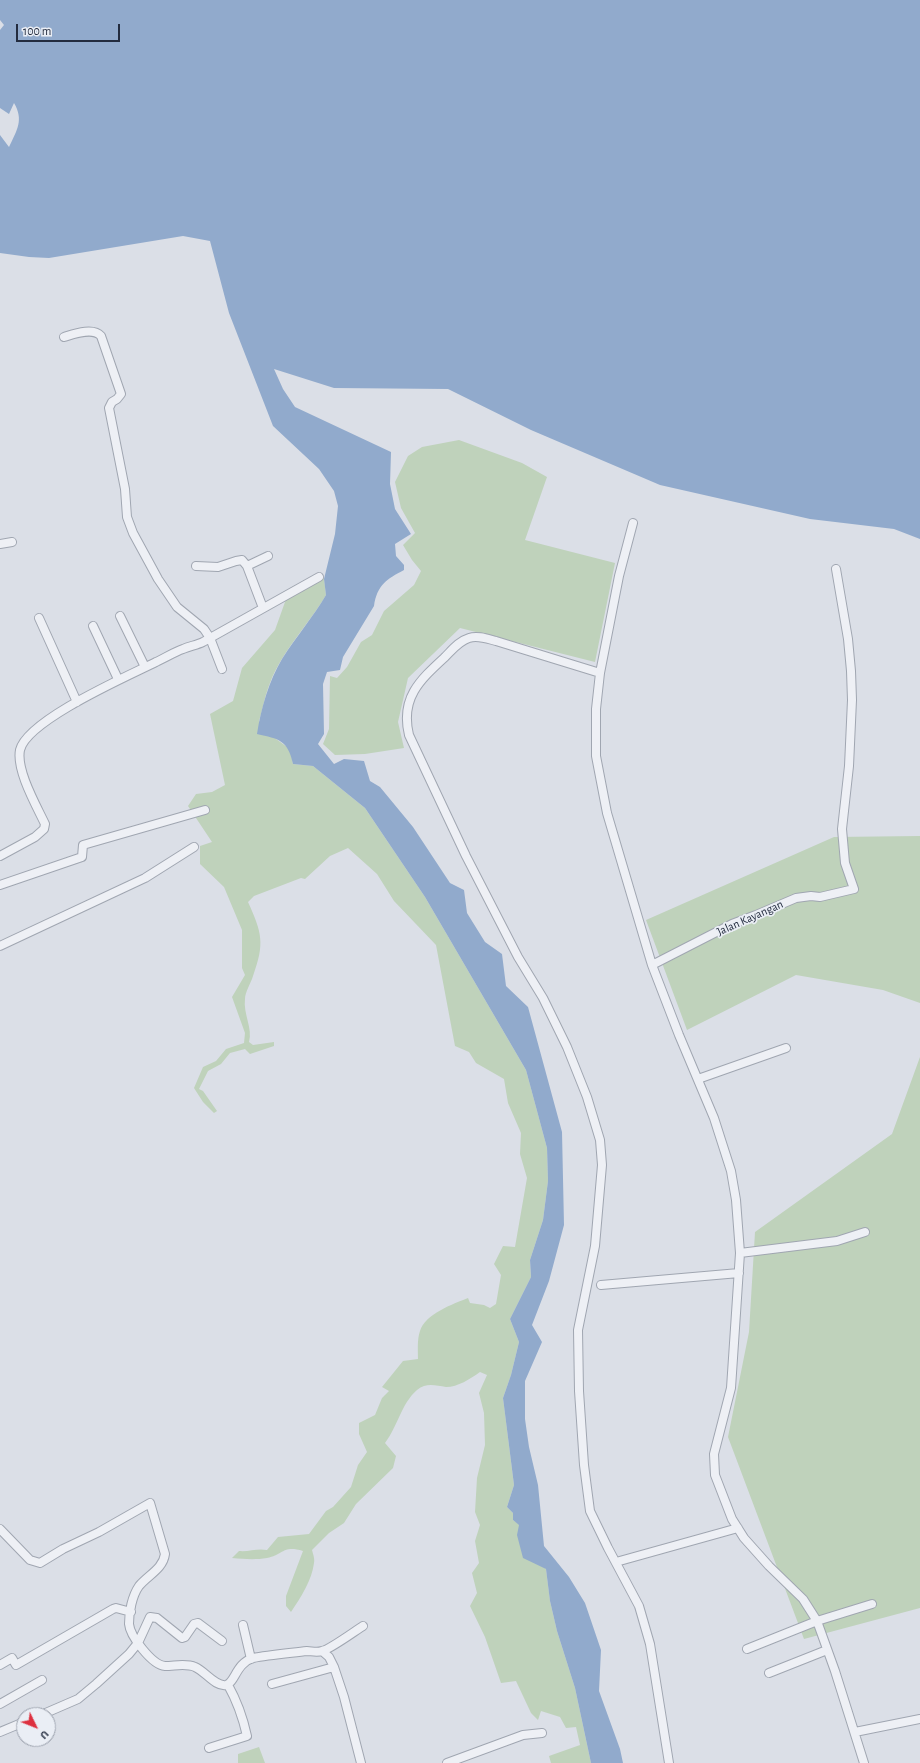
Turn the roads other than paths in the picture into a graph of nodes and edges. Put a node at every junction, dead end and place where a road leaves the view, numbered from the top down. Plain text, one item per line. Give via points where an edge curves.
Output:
1 (64, 336) dead end
2 (633, 523) dead end
3 (12, 542) dead end
4 (0, 544) edge
5 (268, 556) dead end
6 (196, 566) dead end
7 (247, 566) junction
8 (836, 569) dead end
9 (319, 577) dead end
10 (264, 608) junction
11 (120, 616) dead end
12 (39, 618) dead end
13 (93, 626) dead end
14 (210, 638) junction
15 (145, 667) junction
16 (222, 669) dead end
17 (600, 673) junction
18 (118, 680) junction
19 (77, 702) junction
20 (205, 810) dead end
21 (194, 848) dead end
22 (0, 856) edge
23 (0, 885) edge
24 (0, 946) edge
25 (652, 964) junction
26 (786, 1048) dead end
27 (698, 1079) junction
28 (865, 1232) dead end
29 (740, 1253) junction
30 (740, 1273) junction
31 (601, 1285) dead end
32 (738, 1528) junction
33 (1, 1532) edge
34 (616, 1562) junction
35 (872, 1604) dead end
36 (131, 1612) junction
37 (817, 1621) junction
38 (243, 1625) dead end
39 (363, 1626) dead end
40 (222, 1640) dead end
41 (138, 1643) junction
42 (747, 1649) dead end
43 (828, 1650) junction
44 (322, 1651) junction
45 (251, 1659) junction
46 (0, 1665) edge
47 (334, 1667) junction
48 (769, 1673) dead end
49 (42, 1680) dead end
50 (272, 1684) dead end
51 (228, 1685) junction
52 (0, 1704) edge
53 (56, 1709) edge
54 (920, 1719) edge
55 (16, 1725) edge
56 (0, 1732) edge
57 (855, 1732) junction
58 (542, 1733) dead end
59 (209, 1748) dead end
60 (361, 1763) edge
61 (447, 1763) edge
62 (669, 1763) edge
63 (864, 1763) edge

1 - 14 street via 94,332 101,336 121,394 109,408 129,522 143,553 177,607 204,628
2 - 17 street via 619,576
3 - 4 street
5 - 7 street
6 - 7 street via 218,567 239,560
7 - 10 street
8 - 25 street, Jalan Kayangan via 851,670 849,766 842,829 846,863 854,889 820,897 796,898 732,924
9 - 10 street
10 - 14 street
11 - 15 street
12 - 19 street
13 - 18 street
14 - 15 street
14 - 16 street
15 - 18 street
17 - 25 street via 595,738 600,775 607,813
17 - 34 street via 496,641 479,637 468,638 459,643 421,681 409,701 406,717 409,735 466,856 567,1047 587,1097 600,1140 602,1165 595,1246 578,1330 579,1391 590,1511
18 - 19 street
19 - 22 street via 40,725 24,741 20,750 23,775 45,824 44,830
20 - 23 street via 83,845 82,857
21 - 24 street via 146,878
25 - 27 street via 678,1035
26 - 27 street
27 - 29 street via 714,1118 731,1172 739,1222
28 - 29 street via 837,1241
29 - 30 street
30 - 31 street
30 - 32 street via 732,1388 713,1459 718,1485
32 - 34 street
32 - 37 street via 769,1566 803,1599
33 - 36 street via 30,1560 40,1562 150,1503 165,1554 160,1566 136,1590
34 - 62 street via 639,1606 650,1644
35 - 37 street
36 - 41 street via 130,1630
36 - 46 street via 113,1609 16,1665 12,1658
37 - 42 street
37 - 43 street
38 - 45 street
39 - 44 street
40 - 41 street via 198,1623 194,1624 182,1638 157,1618 151,1617 148,1618
41 - 51 street via 161,1664 190,1665 222,1685
41 - 53 street via 120,1663 78,1699
43 - 48 street
43 - 57 street
44 - 45 street
44 - 47 street
45 - 51 street via 240,1666
47 - 50 street
47 - 60 street
49 - 52 street
51 - 59 street via 247,1736
54 - 57 street
55 - 56 street
57 - 63 street
58 - 61 street via 523,1735

